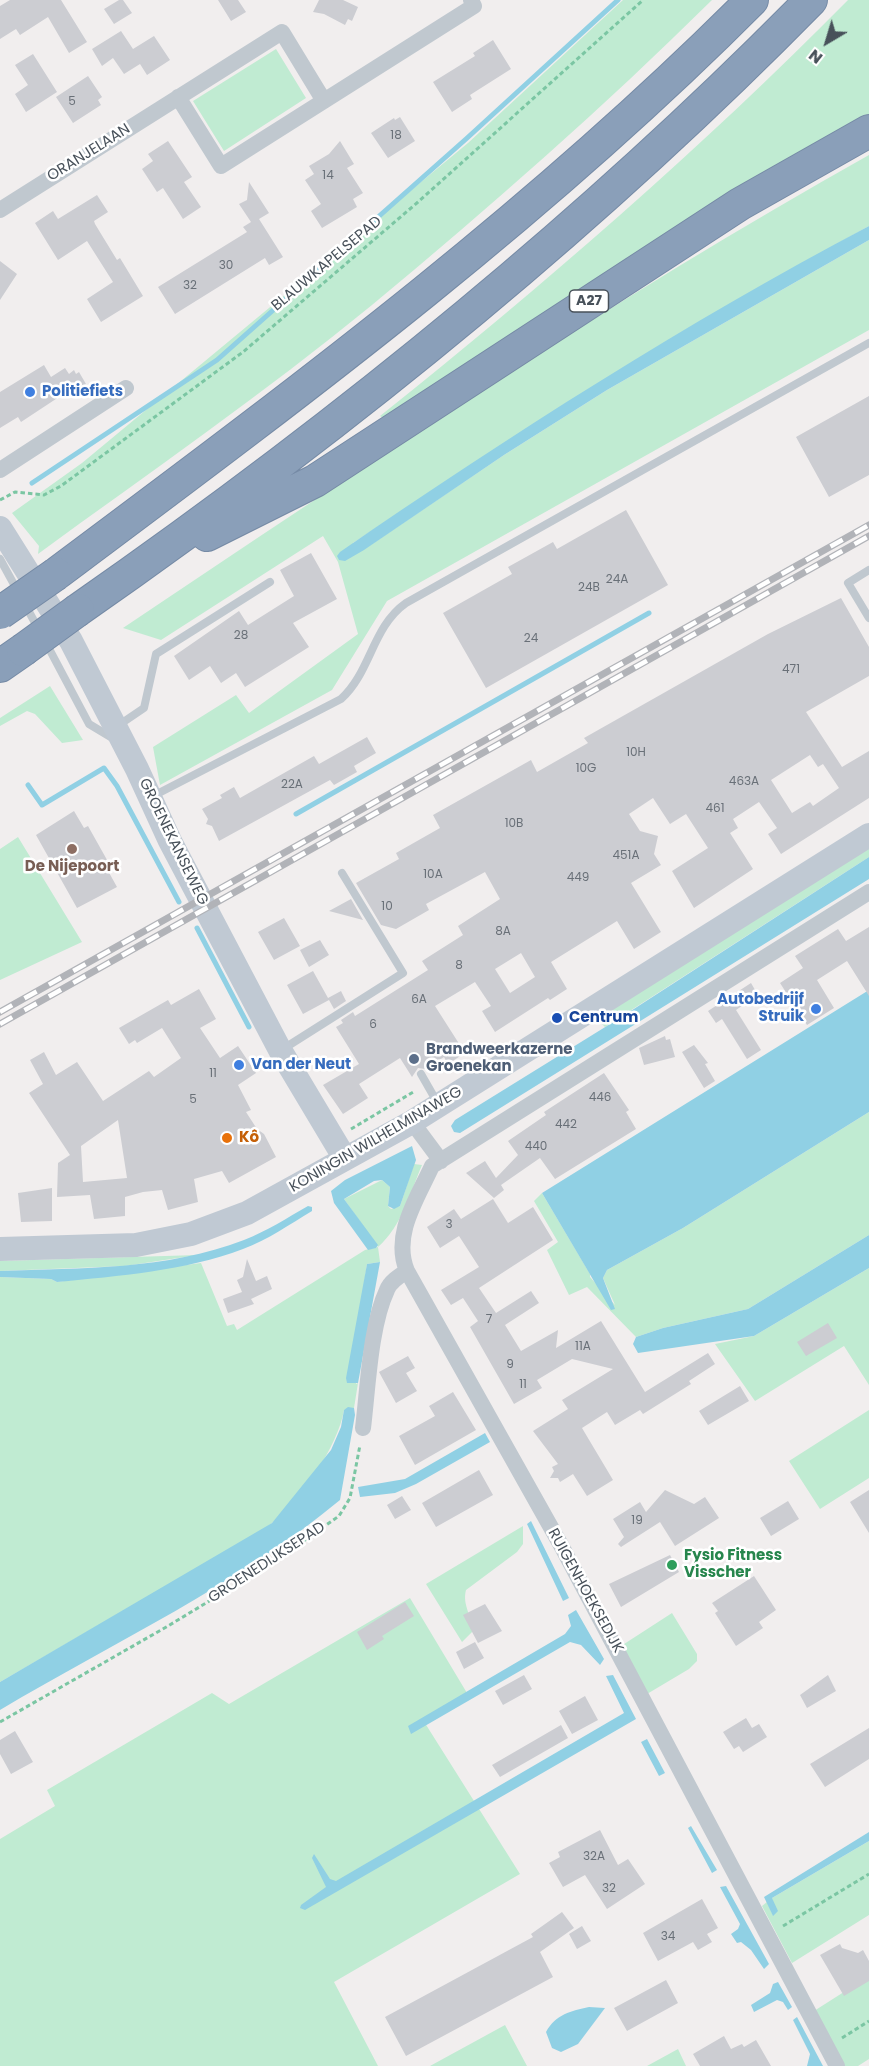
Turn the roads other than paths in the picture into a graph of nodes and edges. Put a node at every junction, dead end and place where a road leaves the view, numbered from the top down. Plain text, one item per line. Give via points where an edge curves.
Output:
1 (752, 0) edge
2 (811, 0) edge
3 (472, 3) edge
4 (178, 96) junction
5 (324, 101) junction
6 (869, 131) edge
7 (0, 210) edge
8 (869, 343) edge
9 (126, 388) dead end
10 (0, 470) edge
11 (0, 528) edge
12 (0, 560) edge
13 (869, 570) edge
14 (133, 572) junction
15 (270, 582) dead end
16 (0, 613) edge
17 (869, 618) edge
18 (12, 658) edge
19 (121, 737) junction
20 (149, 798) junction
21 (869, 835) edge
22 (342, 873) dead end
23 (869, 892) edge
24 (280, 1050) junction
25 (421, 1074) dead end
26 (439, 1105) junction
27 (412, 1122) junction
28 (339, 1149) junction
29 (441, 1161) junction
30 (0, 1249) edge
31 (407, 1271) junction
32 (363, 1428) road end
33 (837, 2066) edge

1 - 16 highway, bridge via 603,141 425,292 313,382
2 - 14 highway, A27 via 626,179 548,247 348,411
3 - 5 street
4 - 5 street, ORANJELAAN via 282,32
4 - 5 street via 221,166
4 - 7 street, ORANJELAAN
6 - 14 highway, A27 via 740,204 315,481
8 - 20 lane via 406,603 393,612 352,689 341,699
9 - 10 street
11 - 19 main road, GROENEKANSEWEG via 71,640
12 - 19 lane via 89,724
13 - 17 lane via 848,583
14 - 18 highway, A27, bridge
15 - 19 lane via 156,654 144,708
19 - 20 main road, GROENEKANSEWEG
20 - 24 main road, GROENEKANSEWEG
21 - 26 main road, KONINGIN WILHELMINAWEG
22 - 24 lane via 402,972
23 - 29 street
24 - 28 main road, GROENEKANSEWEG
25 - 26 lane
26 - 27 main road, KONINGIN WILHELMINAWEG
27 - 28 main road, KONINGIN WILHELMINAWEG
27 - 29 street
28 - 30 main road, KONINGIN WILHELMINAWEG via 247,1213 191,1234 136,1245
29 - 31 street, RUIGENHOEKSEDIJK via 432,1166 403,1232 401,1257
31 - 32 street via 390,1284 383,1302 372,1352
31 - 33 street, RUIGENHOEKSEDIJK via 562,1547

